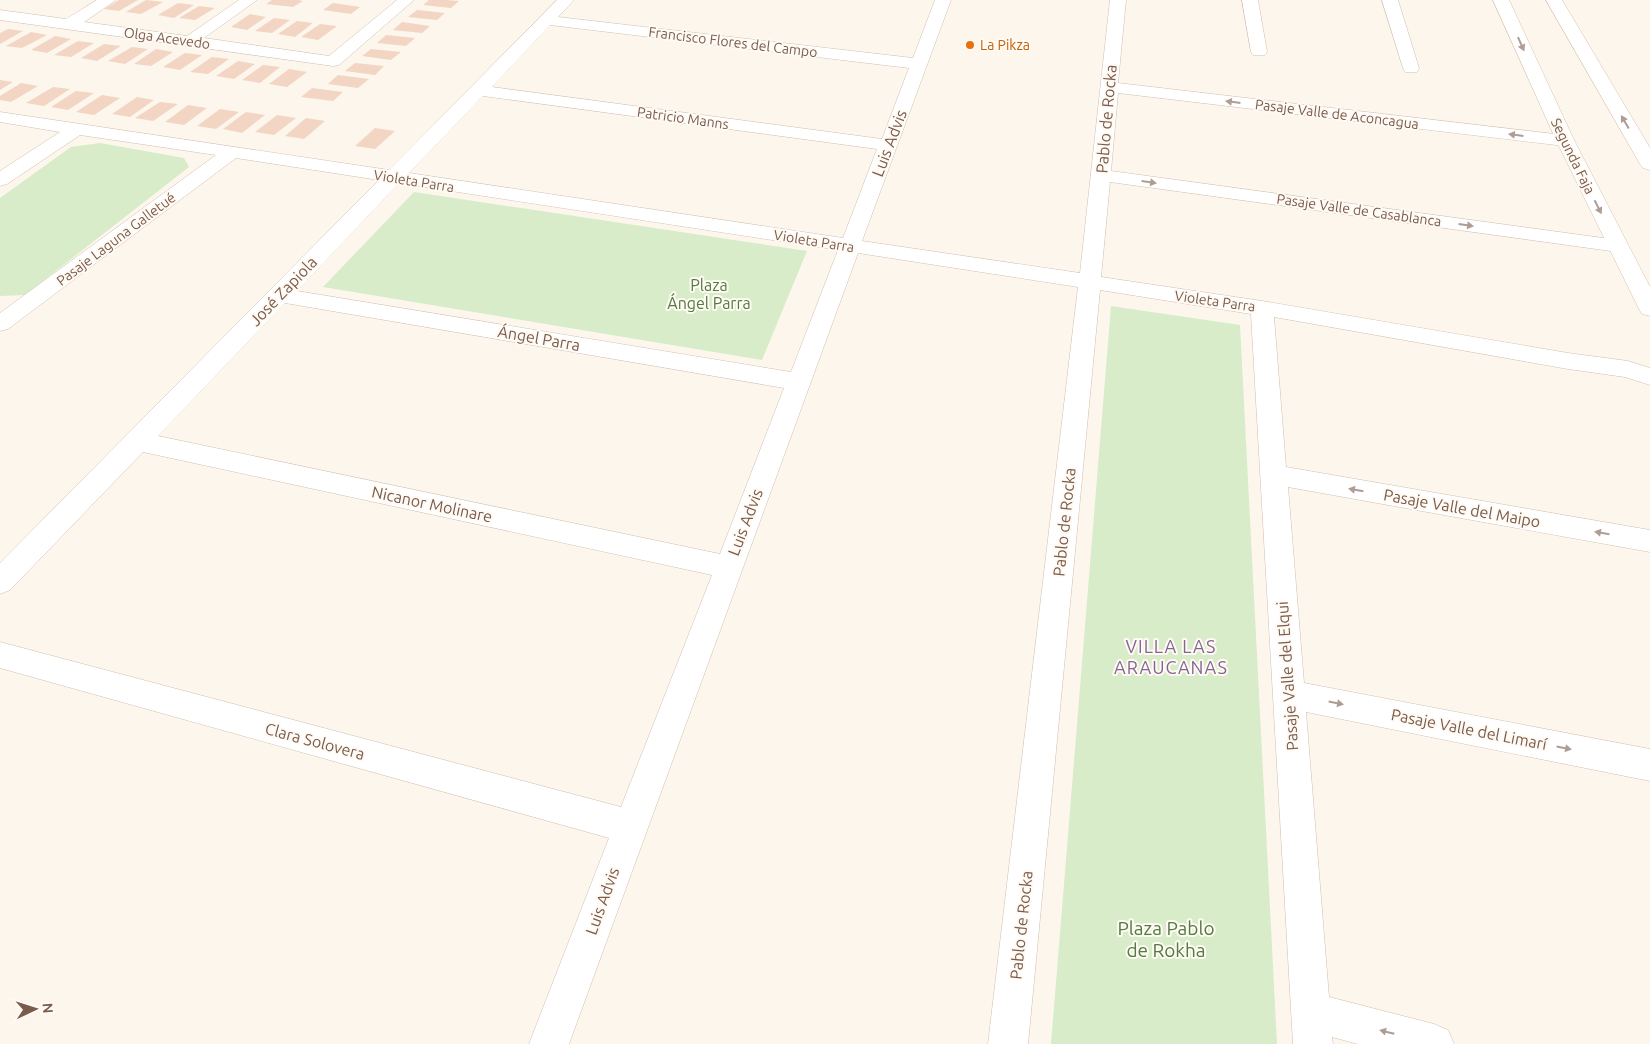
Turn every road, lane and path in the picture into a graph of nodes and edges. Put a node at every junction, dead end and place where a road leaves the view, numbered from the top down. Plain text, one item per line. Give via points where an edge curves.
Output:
1 (108, 0) edge
2 (249, 0) edge
3 (406, 0) edge
4 (566, 0) edge
5 (943, 0) edge
6 (1118, 0) edge
7 (1250, 0) edge
8 (1390, 0) edge
9 (1501, 0) edge
10 (1554, 0) edge
11 (0, 15) edge
12 (546, 20) junction
13 (68, 25) junction
14 (190, 41) junction
15 (1259, 52) dead end
16 (919, 64) junction
17 (1411, 68) dead end
18 (1108, 87) junction
19 (478, 90) junction
20 (0, 117) edge
21 (76, 129) junction
22 (1565, 140) junction
23 (888, 145) junction
24 (231, 153) junction
25 (1650, 164) edge
26 (1101, 175) junction
27 (394, 178) junction
28 (0, 180) edge
29 (849, 246) junction
30 (1618, 246) junction
31 (1089, 283) junction
32 (280, 294) junction
33 (1262, 308) junction
34 (1650, 309) edge
35 (0, 324) edge
36 (1643, 371) edge
37 (799, 382) junction
38 (136, 442) junction
39 (1274, 475) junction
40 (1650, 542) edge
41 (728, 567) junction
42 (0, 582) edge
43 (0, 655) edge
44 (1288, 694) junction
45 (1650, 765) edge
46 (630, 827) junction
47 (1312, 1028) edge
48 (549, 1044) edge
49 (1008, 1044) edge
50 (1434, 1044) edge

1 - 13 street
2 - 14 street
3 - 14 street, Olga Acevedo via 333,61
4 - 12 street, José Zapiola
5 - 16 street, Luis Advis
6 - 18 street, Pablo de Rocka
7 - 15 street
8 - 17 street
9 -> 22 street, Segunda Faja
25 -> 10 street
11 - 13 street, Olga Acevedo
12 - 16 street, Francisco Flores del Campo
12 - 19 street, José Zapiola
13 - 14 street, Olga Acevedo
16 - 23 street, Luis Advis
22 -> 18 street, Pasaje Valle de Aconcagua
18 - 26 street, Pablo de Rocka
19 - 23 street, Patricio Manns
19 - 27 street, José Zapiola
20 - 21 street, Violeta Parra
21 - 24 street, Violeta Parra
21 - 28 street
22 -> 30 street, Segunda Faja
23 - 29 street, Luis Advis
24 - 27 street, Violeta Parra
24 - 35 street, Pasaje Laguna Galletué
26 -> 30 street, Pasaje Valle de Casablanca
26 - 31 street, Pablo de Rocka
27 - 29 street, Violeta Parra
27 - 32 street, José Zapiola
29 - 31 street, Violeta Parra
29 - 37 street, Luis Advis
30 - 34 street, Segunda Faja
31 - 33 street, Violeta Parra
31 - 49 street, Pablo de Rocka
32 - 37 street, Ángel Parra
32 - 38 street, José Zapiola
33 - 36 street, Violeta Parra
33 - 39 street, Pasaje Valle del Elqui
37 - 41 street, Luis Advis
38 - 41 street, Nicanor Molinare
38 - 42 street, José Zapiola
40 -> 39 street, Pasaje Valle del Maipo
39 - 44 street, Pasaje Valle del Elqui
41 - 46 street, Luis Advis
43 - 46 street, Clara Solovera
44 -> 45 street, Pasaje Valle del Limarí
44 - 47 street, Pasaje Valle del Elqui
46 - 48 street, Luis Advis
50 -> 47 street

